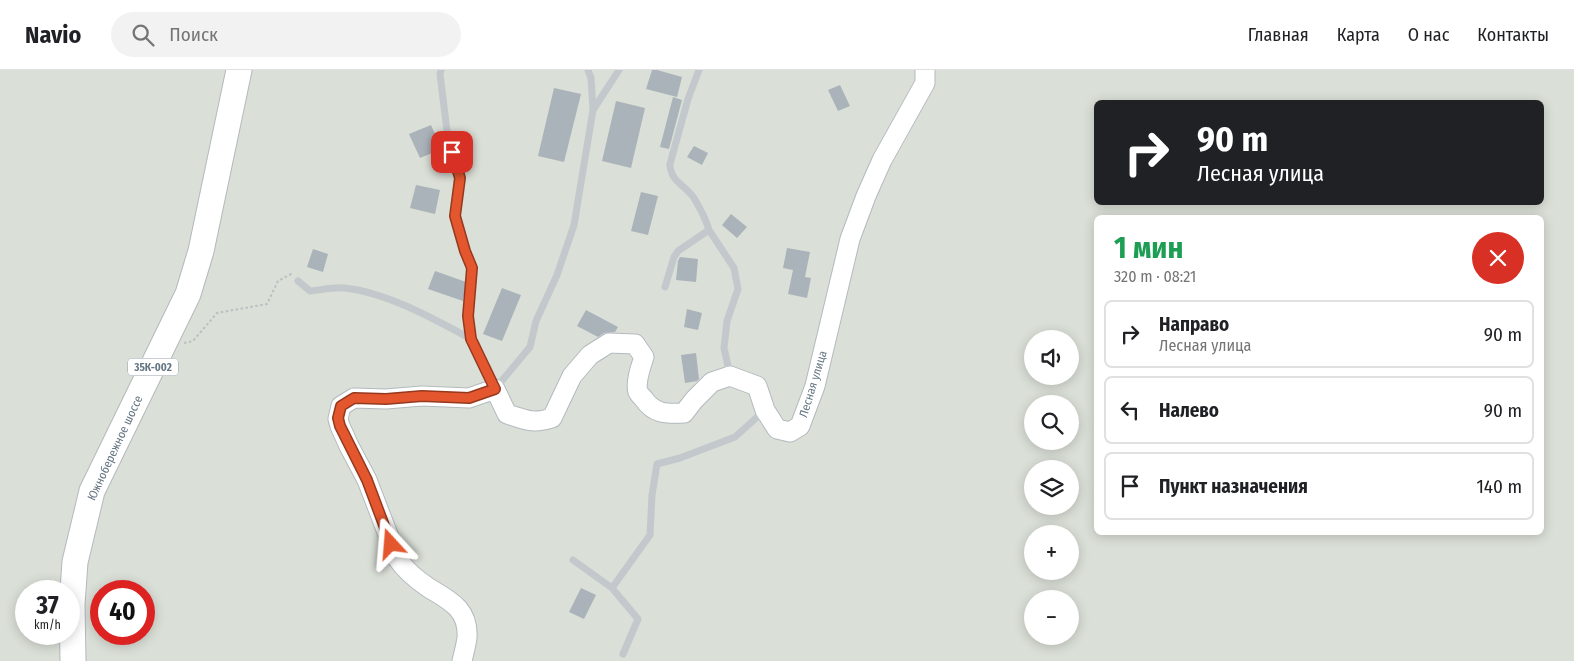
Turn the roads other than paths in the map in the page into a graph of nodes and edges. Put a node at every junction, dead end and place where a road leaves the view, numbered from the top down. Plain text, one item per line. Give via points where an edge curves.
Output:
1 (229, 70) edge
2 (239, 70) edge
3 (588, 70) edge
4 (619, 70) edge
5 (699, 70) edge
6 (925, 70) edge
7 (442, 71) edge
8 (593, 110) junction
9 (709, 230) junction
10 (298, 281) road end
11 (665, 287) dead end
12 (471, 339) junction
13 (730, 376) junction
14 (495, 389) junction
15 (765, 410) junction
16 (573, 560) dead end
17 (65, 580) edge
18 (612, 588) junction
19 (64, 645) edge
20 (623, 654) dead end
21 (65, 661) edge
22 (73, 661) edge
23 (462, 661) edge

1 - 17 highway, Южнобережное шоссе / 35К-002 via 185,271 165,323 119,403 84,485 72,520
2 - 22 highway, Южнобережное шоссе / 35К-002 via 201,251 188,294 92,491 75,562
3 - 8 lane
4 - 8 lane
5 - 9 lane via 688,99 670,171 690,192
6 - 15 street, Лесная улица via 925,83 882,160 850,239 815,386 800,426 790,432 777,430
7 - 12 lane via 448,139 460,178 455,216 472,268 468,316
8 - 14 lane via 574,224 557,275 536,321 530,347
9 - 11 lane via 674,257
9 - 13 lane via 734,268 738,289 727,322 724,348
10 - 12 lane via 310,291 344,288 369,292 421,312
12 - 14 lane
13 - 14 street via 712,382 684,412 658,412 649,407 638,392 638,374 644,357 635,344 609,343 590,355 572,376 552,418 528,421 507,414
13 - 15 street, Лесная улица via 757,386
14 - 23 street via 469,398 354,398 341,406 338,418 367,480 397,558 404,568 428,587 452,600 461,613 467,637
15 - 18 lane via 735,437 657,464 650,535
16 - 18 lane
18 - 20 lane via 638,619
19 - 21 highway

